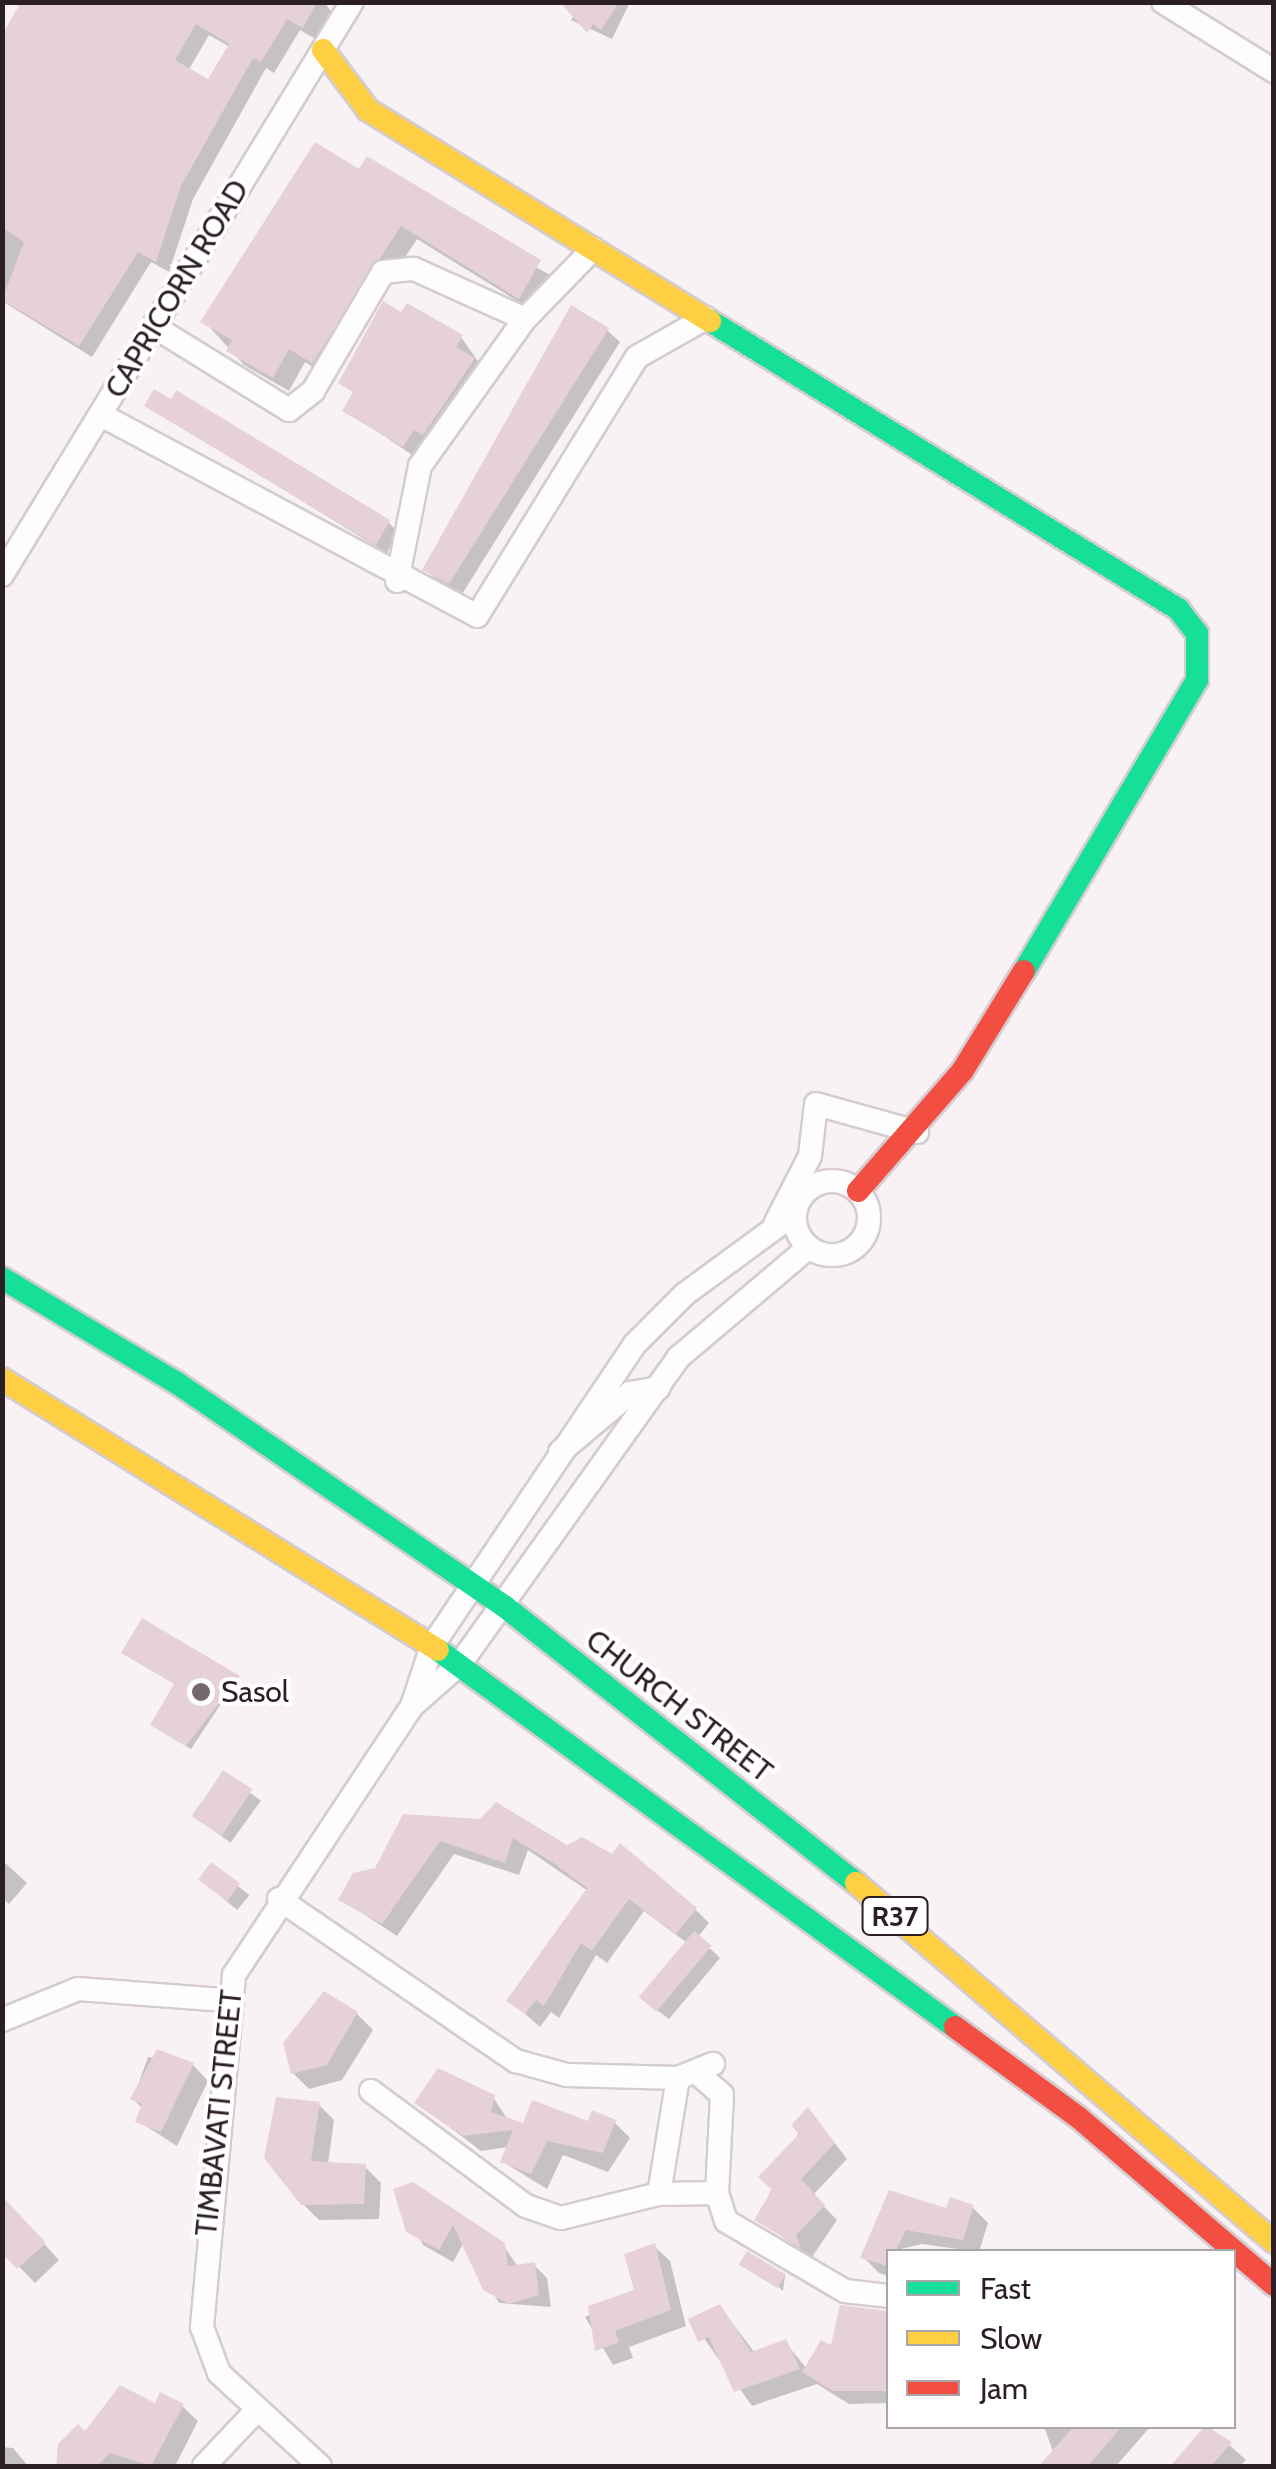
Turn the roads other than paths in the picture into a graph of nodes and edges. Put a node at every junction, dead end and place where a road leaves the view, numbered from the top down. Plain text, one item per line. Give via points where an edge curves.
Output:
1 (352, 2) edge
2 (1162, 2) edge
3 (323, 50) junction
4 (1274, 71) edge
5 (593, 249) junction
6 (706, 318) junction
7 (525, 319) junction
8 (153, 326) junction
9 (100, 415) junction
10 (2, 575) edge
11 (397, 582) junction
12 (917, 1132) junction
13 (858, 1191) junction
14 (794, 1214) junction
15 (773, 1227) junction
16 (809, 1247) junction
17 (2, 1278) edge
18 (2, 1379) edge
19 (659, 1388) junction
20 (557, 1454) junction
21 (473, 1585) junction
22 (504, 1606) junction
23 (432, 1646) junction
24 (460, 1664) junction
25 (412, 1706) junction
26 (279, 1899) junction
27 (226, 2000) junction
28 (2, 2020) edge
29 (696, 2072) junction
30 (371, 2091) dead end
31 (718, 2193) junction
32 (659, 2194) junction
33 (1274, 2242) edge
34 (1232, 2249) edge
35 (1236, 2252) edge
36 (1274, 2285) edge
37 (886, 2296) edge
38 (256, 2411) junction
39 (204, 2466) edge
40 (320, 2466) edge

1 - 3 street, CAPRICORN ROAD
2 - 4 street
3 - 5 main road via 368,110
3 - 8 street, CAPRICORN ROAD
5 - 6 main road
5 - 7 street
6 - 11 street via 637,357 477,616
6 - 12 main road via 1178,609 1200,646 1197,680 1156,755
7 - 8 street via 392,267 371,285 305,403 289,410
7 - 11 street via 420,466
8 - 9 street, CAPRICORN ROAD
9 - 10 street, CAPRICORN ROAD
9 - 11 street
12 - 13 main road
12 - 15 street via 816,1104 810,1156
13 - 14 street via 837,1181 814,1185
13 - 16 street via 868,1213 863,1237 844,1252
14 - 15 street, TIMBAVATI STREET
14 - 16 street
15 - 20 street, TIMBAVATI STREET via 658,1320
16 - 19 street, TIMBAVATI STREET via 702,1330
17 - 21 main road, CHURCH STREET / R37 via 177,1383
18 - 23 main road, R37
19 - 20 street via 622,1398 592,1434
19 - 22 street, TIMBAVATI STREET
20 - 21 street, TIMBAVATI STREET
21 - 22 main road, CHURCH STREET / R37
21 - 23 street, TIMBAVATI STREET
22 - 24 street, TIMBAVATI STREET
22 - 33 main road, CHURCH STREET / R37 via 868,1892
23 - 24 main road, R37
23 - 25 street, TIMBAVATI STREET
24 - 25 street, TIMBAVATI STREET
24 - 34 main road, R37 via 1078,2117
25 - 26 street, TIMBAVATI STREET
26 - 27 street, TIMBAVATI STREET
26 - 29 street via 516,2061 566,2075
27 - 28 street via 78,1990
27 - 38 street, TIMBAVATI STREET via 200,2300 209,2354
29 - 31 street via 722,2095
29 - 32 street
30 - 32 street via 526,2206 561,2218
31 - 32 street
31 - 37 street via 726,2222 755,2246 846,2291
35 - 36 main road, R37
38 - 39 street
38 - 40 street, TIMBAVATI STREET

